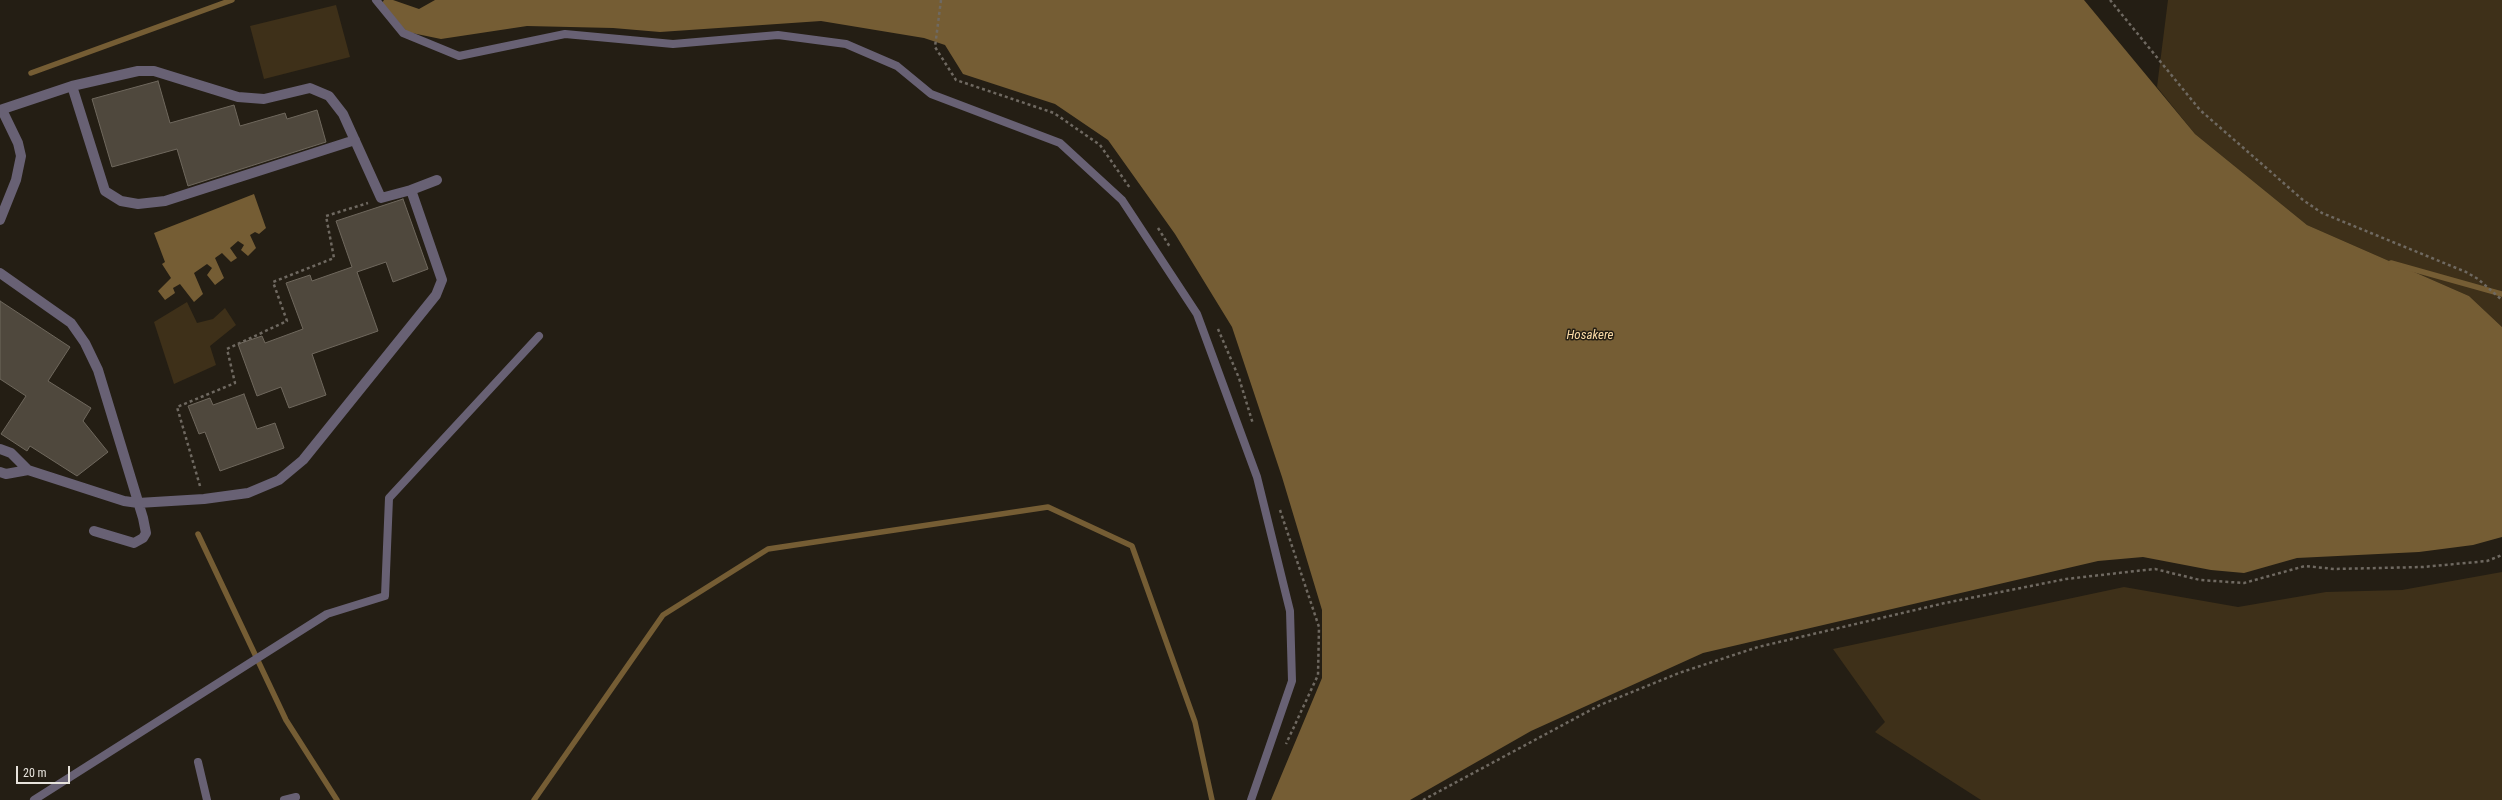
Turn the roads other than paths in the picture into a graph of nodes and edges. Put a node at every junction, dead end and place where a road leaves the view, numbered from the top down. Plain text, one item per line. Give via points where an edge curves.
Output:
1 (376, 0) edge
2 (72, 86) junction
3 (1, 110) edge
4 (354, 140) junction
5 (437, 180) dead end
6 (411, 190) junction
7 (0, 220) edge
8 (0, 273) edge
9 (539, 336) dead end
10 (0, 449) edge
11 (28, 470) junction
12 (0, 472) edge
13 (138, 503) junction
14 (94, 531) dead end
15 (198, 762) dead end
16 (296, 797) dead end
17 (34, 800) edge
18 (207, 800) edge
19 (284, 800) edge
20 (1251, 800) edge

1 - 20 lane via 403,33 459,56 565,34 673,44 778,35 846,44 897,66 931,94 1060,143 1122,200 1197,314 1257,477 1290,611 1292,681
2 - 3 street
2 - 4 street via 134,71 154,71 238,97 264,99 310,88 329,96 343,114
2 - 4 street via 105,191 121,201 138,204 165,201
3 - 7 street via 18,143 21,156 16,180
4 - 6 street via 381,198
5 - 6 street
6 - 13 street via 442,280 436,295 303,460 279,480 254,490 204,499
8 - 13 street via 71,323 85,343 98,370
9 - 17 lane via 389,498 385,596 327,614
10 - 11 street via 11,453
11 - 12 street via 6,474
11 - 13 street via 124,501
13 - 14 street via 146,533 139,542 128,543
15 - 18 lane
16 - 19 lane

